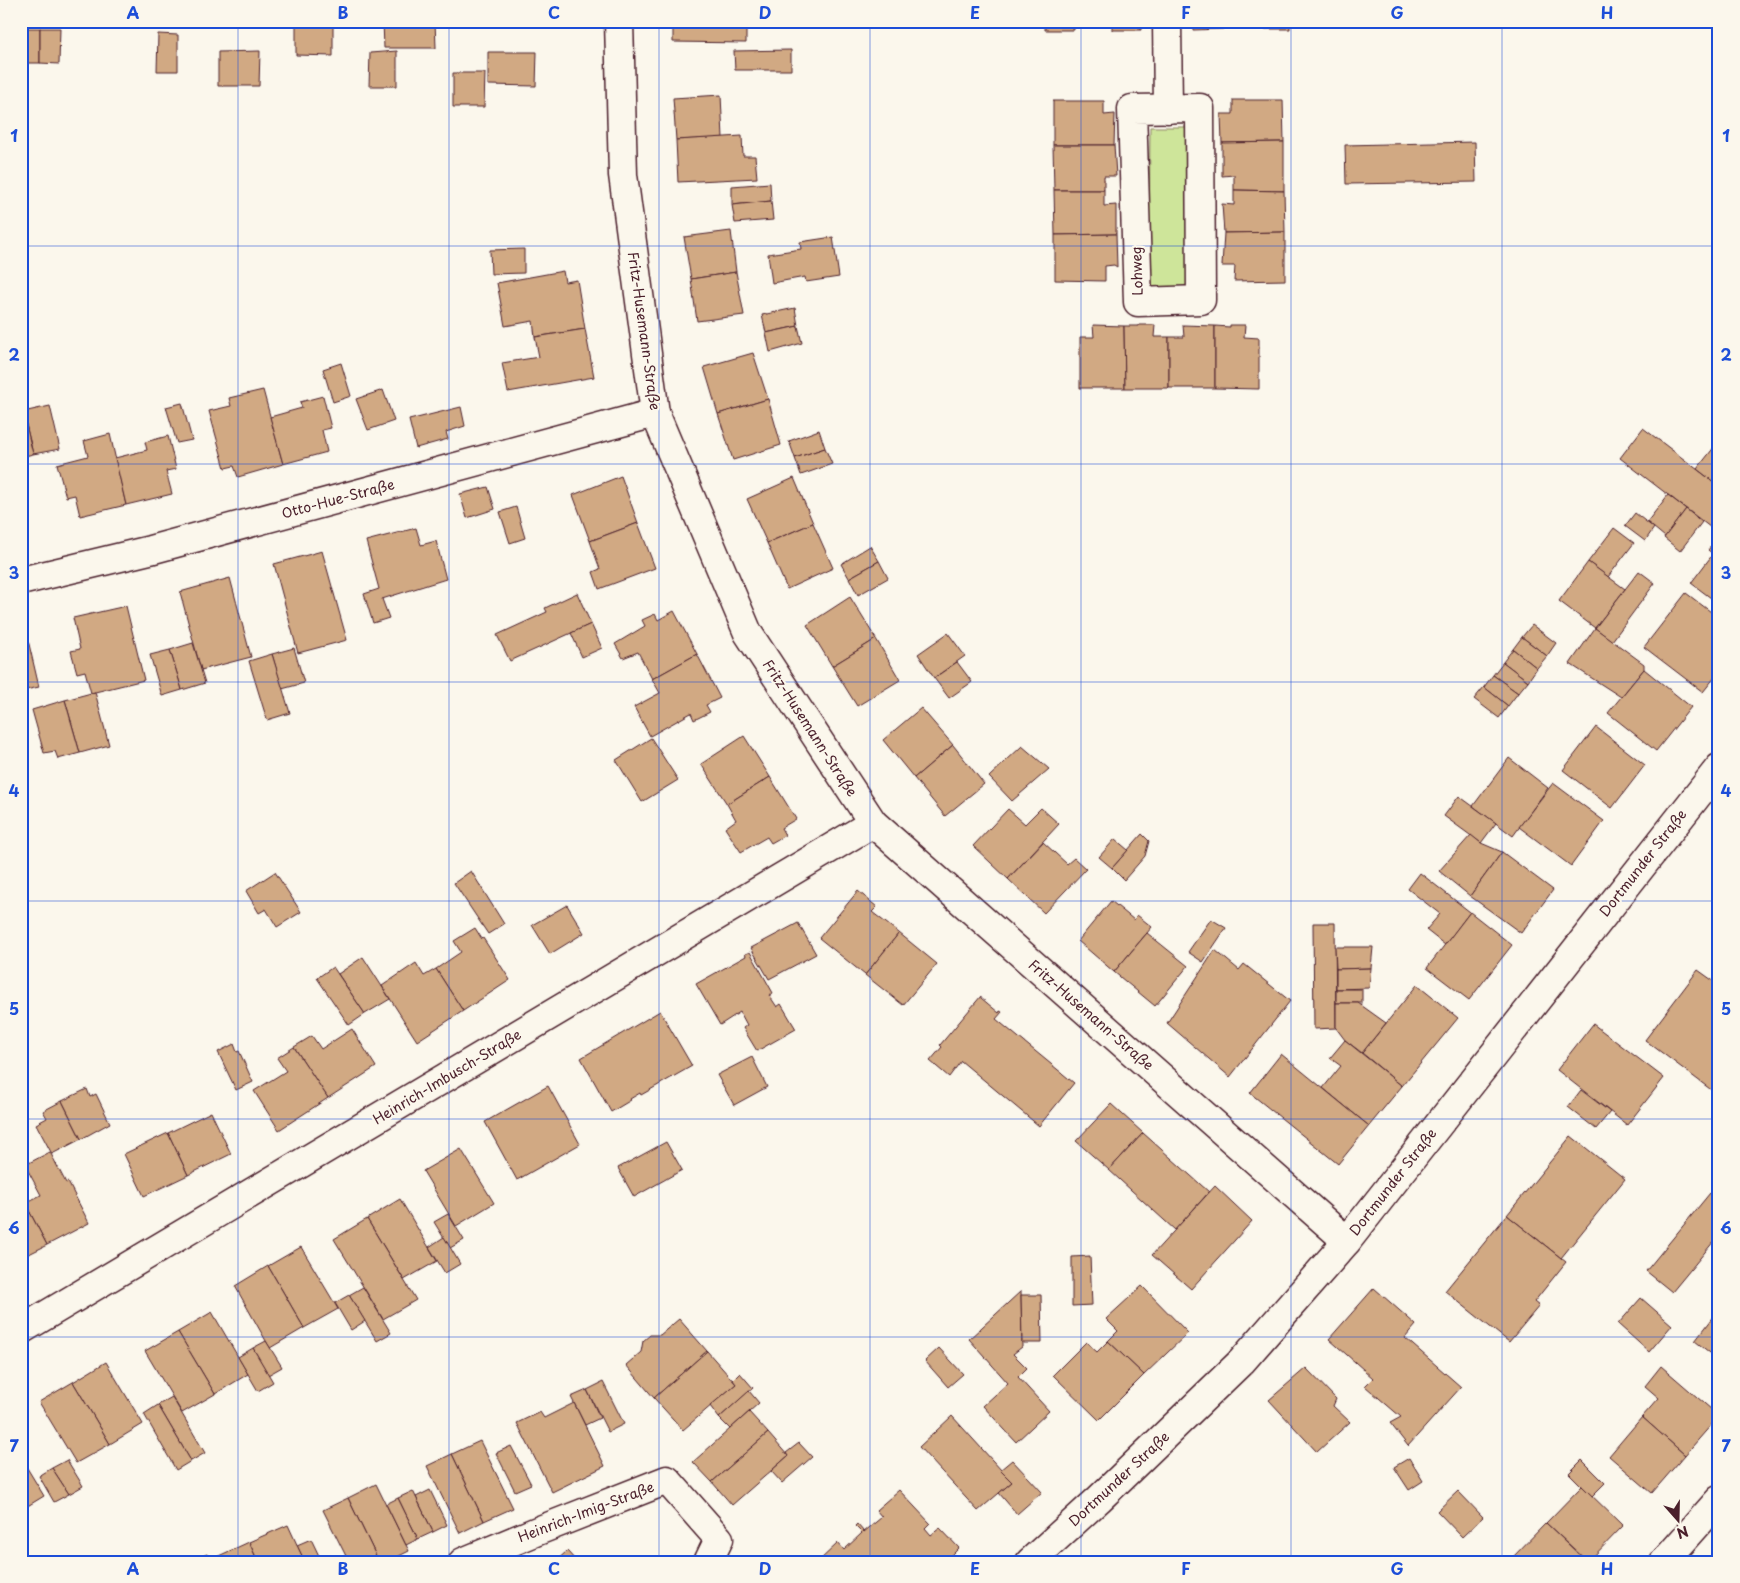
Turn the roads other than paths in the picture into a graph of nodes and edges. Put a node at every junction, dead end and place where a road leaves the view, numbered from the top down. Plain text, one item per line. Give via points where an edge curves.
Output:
1 (620, 21) edge
2 (1167, 21) edge
3 (1168, 109) junction
4 (655, 413) junction
5 (21, 581) edge
6 (1719, 768) edge
7 (873, 823) junction
8 (1347, 1241) junction
9 (21, 1330) edge
10 (1719, 1500) edge
11 (463, 1562) edge
12 (708, 1562) edge
13 (1030, 1562) edge
14 (1664, 1562) edge

1 - 4 street, Fritz-Husemann-Straße via 623,175
2 - 3 street
3 - 3 street, Lohweg via 1132,109 1138,302 1200,300 1200,108
4 - 5 street, Otto-Hue-Straße via 150,550
4 - 7 street, Fritz-Husemann-Straße via 748,633
6 - 8 street, Dortmunder Straße
7 - 8 street, Fritz-Husemann-Straße
7 - 9 street, Heinrich-Imbusch-Straße
8 - 13 street, Dortmunder Straße via 1242,1361
10 - 14 street
11 - 12 street, Heinrich-Imig-Straße via 668,1480 719,1539

